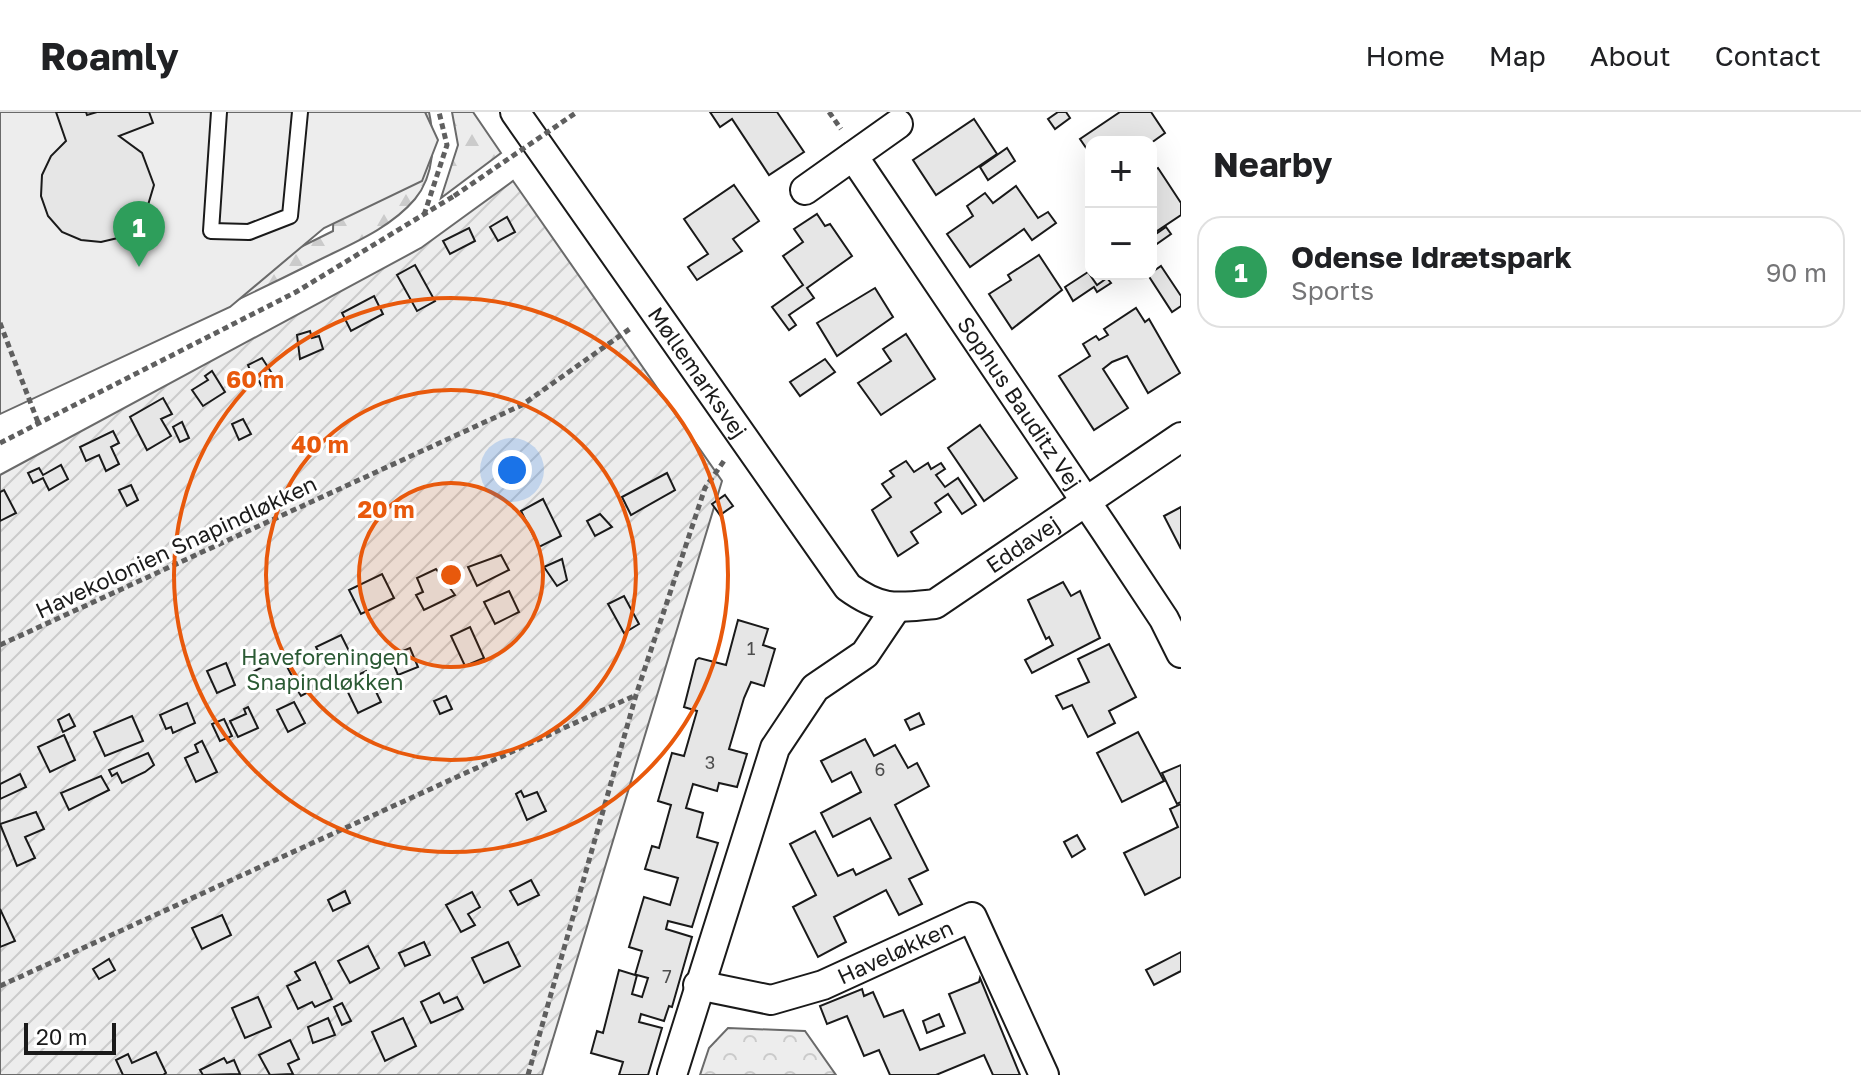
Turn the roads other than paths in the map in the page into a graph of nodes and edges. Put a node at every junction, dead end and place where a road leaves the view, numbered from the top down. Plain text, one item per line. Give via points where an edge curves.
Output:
1 (219, 112) edge
2 (300, 112) edge
3 (515, 112) edge
4 (898, 124) dead end
5 (853, 156) junction
6 (805, 190) dead end
7 (1181, 437) edge
8 (1086, 502) junction
9 (896, 608) junction
10 (1181, 653) edge
11 (698, 985) junction
12 (672, 1075) edge
13 (1044, 1075) edge

1 - 2 lane via 211,231 249,232 290,216
3 - 9 street, Møllemarksvej via 848,587 871,604
4 - 5 street
5 - 6 street
5 - 8 street, Sophus Bauditz Vej
7 - 8 street, Eddavej
8 - 9 street, Eddavej via 935,604
8 - 10 street, Sophus Bauditz Vej
9 - 11 street via 865,654 815,688 775,748
11 - 12 street
11 - 13 street, Haveløkken via 771,1000 823,985 972,917

